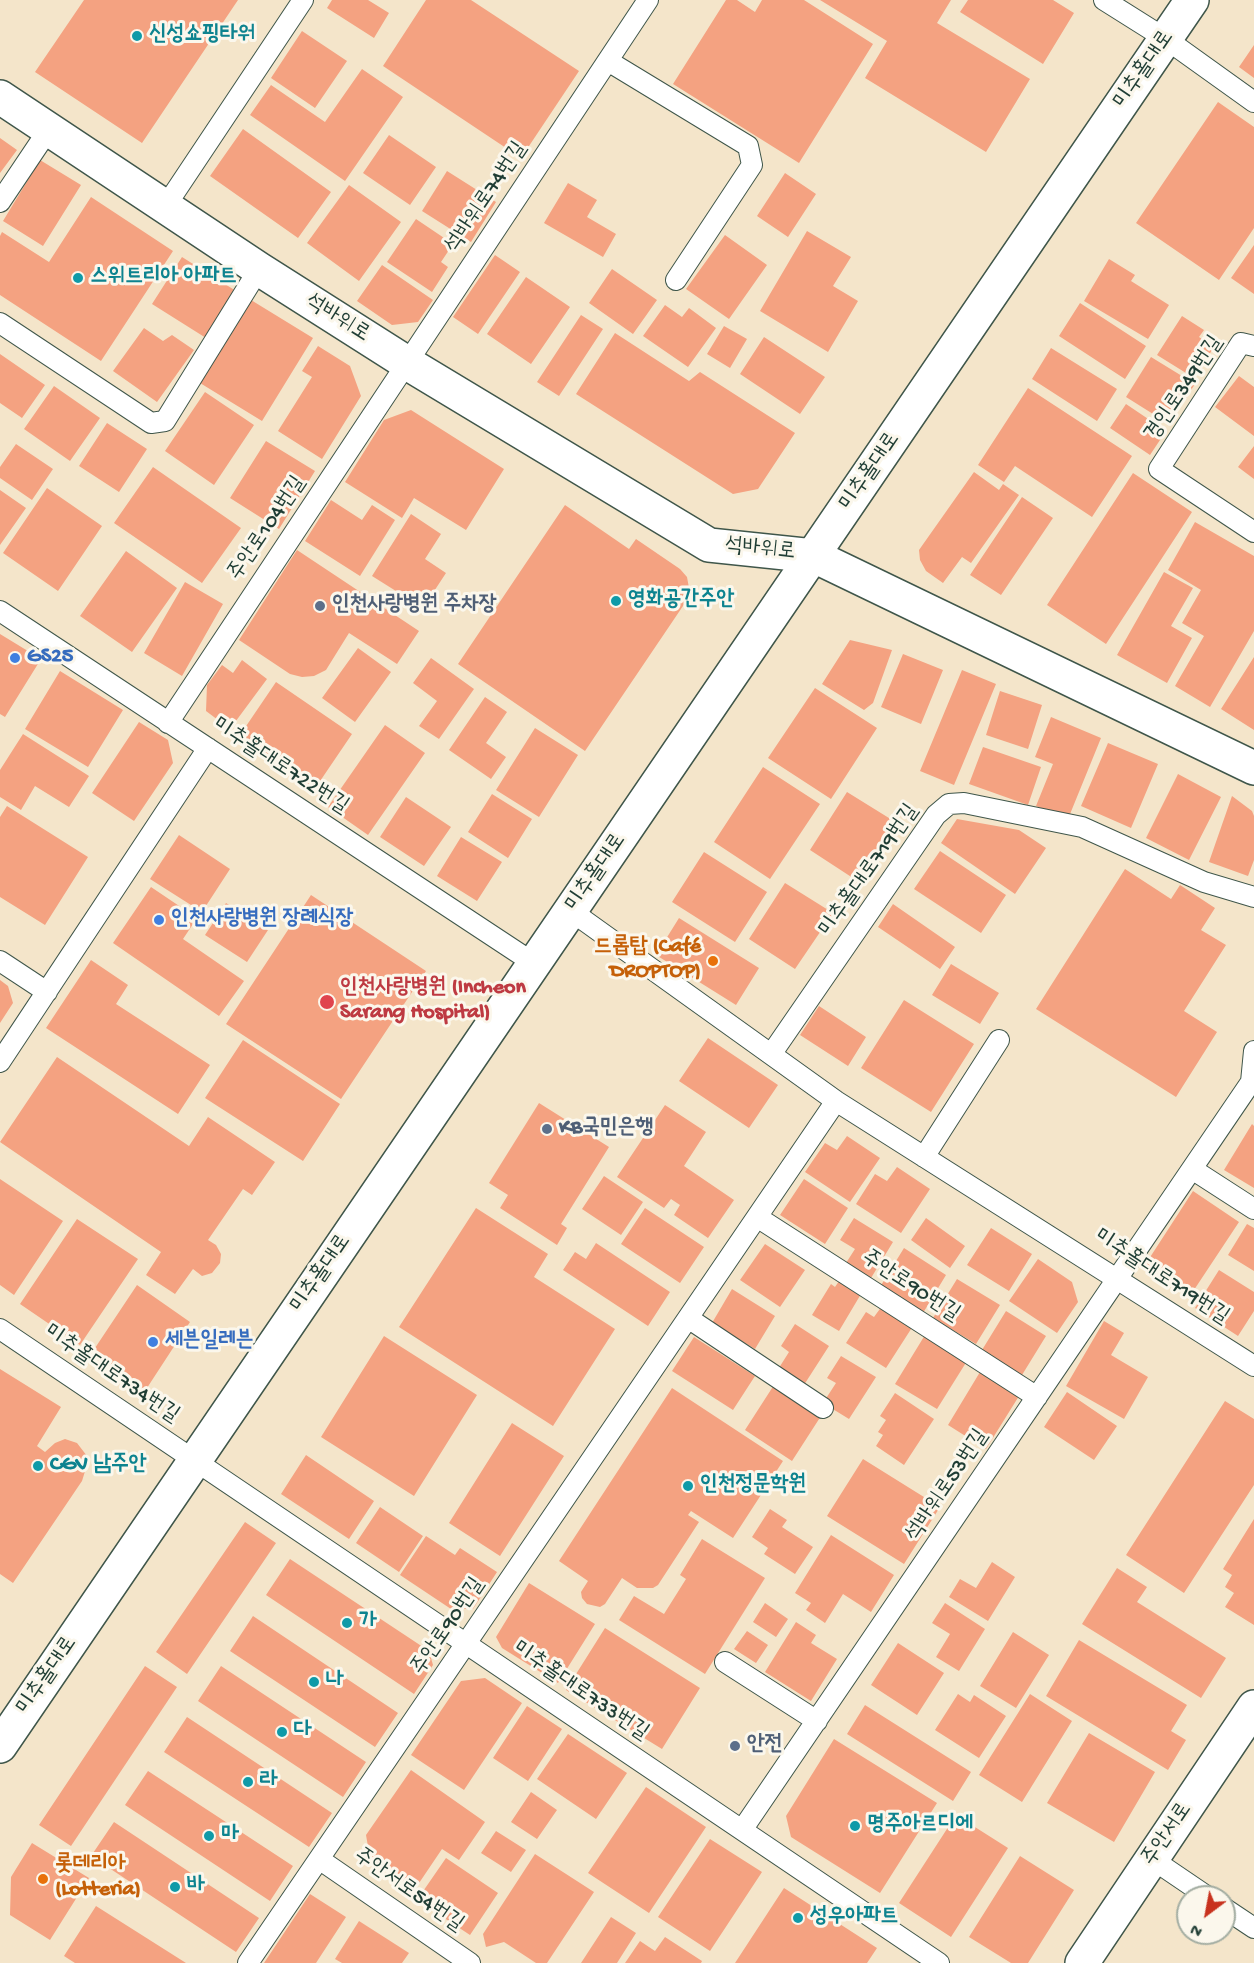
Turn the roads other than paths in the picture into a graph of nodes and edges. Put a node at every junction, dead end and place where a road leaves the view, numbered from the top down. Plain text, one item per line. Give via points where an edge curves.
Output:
1 (303, 0) edge
2 (648, 0) edge
3 (1104, 0) edge
4 (1192, 0) edge
5 (1166, 39) junction
6 (608, 61) junction
7 (0, 97) edge
8 (1254, 102) edge
9 (49, 129) junction
10 (0, 202) edge
11 (165, 207) junction
12 (259, 269) junction
13 (676, 280) dead end
14 (0, 322) edge
15 (1254, 346) edge
16 (407, 363) junction
17 (1254, 532) edge
18 (814, 556) junction
19 (0, 611) edge
20 (168, 723) junction
21 (207, 748) junction
22 (1254, 768) edge
23 (1254, 897) edge
24 (571, 911) junction
25 (0, 960) edge
26 (535, 964) junction
27 (47, 992) junction
28 (999, 1040) dead end
29 (1254, 1051) edge
30 (772, 1053) junction
31 (0, 1062) edge
32 (836, 1101) junction
33 (924, 1156) junction
34 (1192, 1169) junction
35 (1254, 1209) edge
36 (757, 1217) junction
37 (1118, 1278) junction
38 (688, 1318) junction
39 (0, 1329) edge
40 (1254, 1366) edge
41 (1037, 1397) junction
42 (823, 1408) dead end
43 (195, 1461) junction
44 (466, 1644) junction
45 (725, 1662) dead end
46 (1254, 1707) edge
47 (817, 1721) junction
48 (0, 1746) edge
49 (742, 1830) junction
50 (319, 1859) junction
51 (1152, 1859) junction
52 (1190, 1885) edge
53 (1236, 1916) edge
54 (1254, 1928) edge
55 (248, 1963) edge
56 (470, 1963) edge
57 (939, 1963) edge
58 (1082, 1963) edge

1 - 11 lane
2 - 6 lane, 석바위로74번길
3 - 5 lane
4 - 5 main road, 미추홀대로
5 - 8 lane
5 - 18 main road, 미추홀대로
6 - 13 lane via 748,146 752,165
6 - 16 lane, 석바위로74번길
7 - 9 main road, 석바위로
9 - 10 lane
9 - 11 main road, 석바위로
11 - 12 main road, 석바위로
12 - 14 lane via 165,421 151,423
12 - 16 main road, 석바위로
15 - 17 lane, 경인로349번길 via 1242,344 1159,469
16 - 18 main road, 석바위로 via 709,545
16 - 20 lane, 주안로104번길
18 - 22 main road, 석바위로
18 - 24 main road, 미추홀대로
19 - 20 lane, 미추홀대로722번길
20 - 21 lane, 미추홀대로722번길
21 - 26 lane, 미추홀대로722번길
21 - 27 lane
23 - 30 lane, 미추홀대로719번길 via 1204,882 1082,827 964,803 949,804 936,815
24 - 26 main road, 미추홀대로
24 - 30 lane, 미추홀대로719번길
25 - 27 lane
26 - 43 main road, 미추홀대로
27 - 31 lane
28 - 33 lane
29 - 34 lane, 석바위로53번길 via 1251,1082
30 - 32 lane, 미추홀대로719번길
32 - 33 lane, 미추홀대로719번길
32 - 36 lane, 주안로90번길
33 - 37 lane, 미추홀대로719번길
34 - 35 lane
34 - 37 lane, 석바위로53번길
36 - 38 lane, 주안로90번길
36 - 41 lane, 주안로90번길
37 - 40 lane, 미추홀대로719번길
37 - 41 lane, 석바위로53번길
38 - 42 lane
38 - 44 lane, 주안로90번길
39 - 43 lane, 미추홀대로734번길
41 - 47 lane, 석바위로53번길
43 - 44 lane, 미추홀대로733번길
43 - 48 main road, 미추홀대로
44 - 49 lane, 미추홀대로733번길
44 - 50 lane, 주안로90번길
45 - 47 lane
46 - 51 main road, 주안서로
47 - 49 lane, 석바위로53번길
49 - 57 lane, 미추홀대로733번길
50 - 55 lane, 주안로90번길
50 - 56 lane, 주안서로54번길
51 - 52 lane
51 - 58 main road, 주안서로
53 - 54 lane

